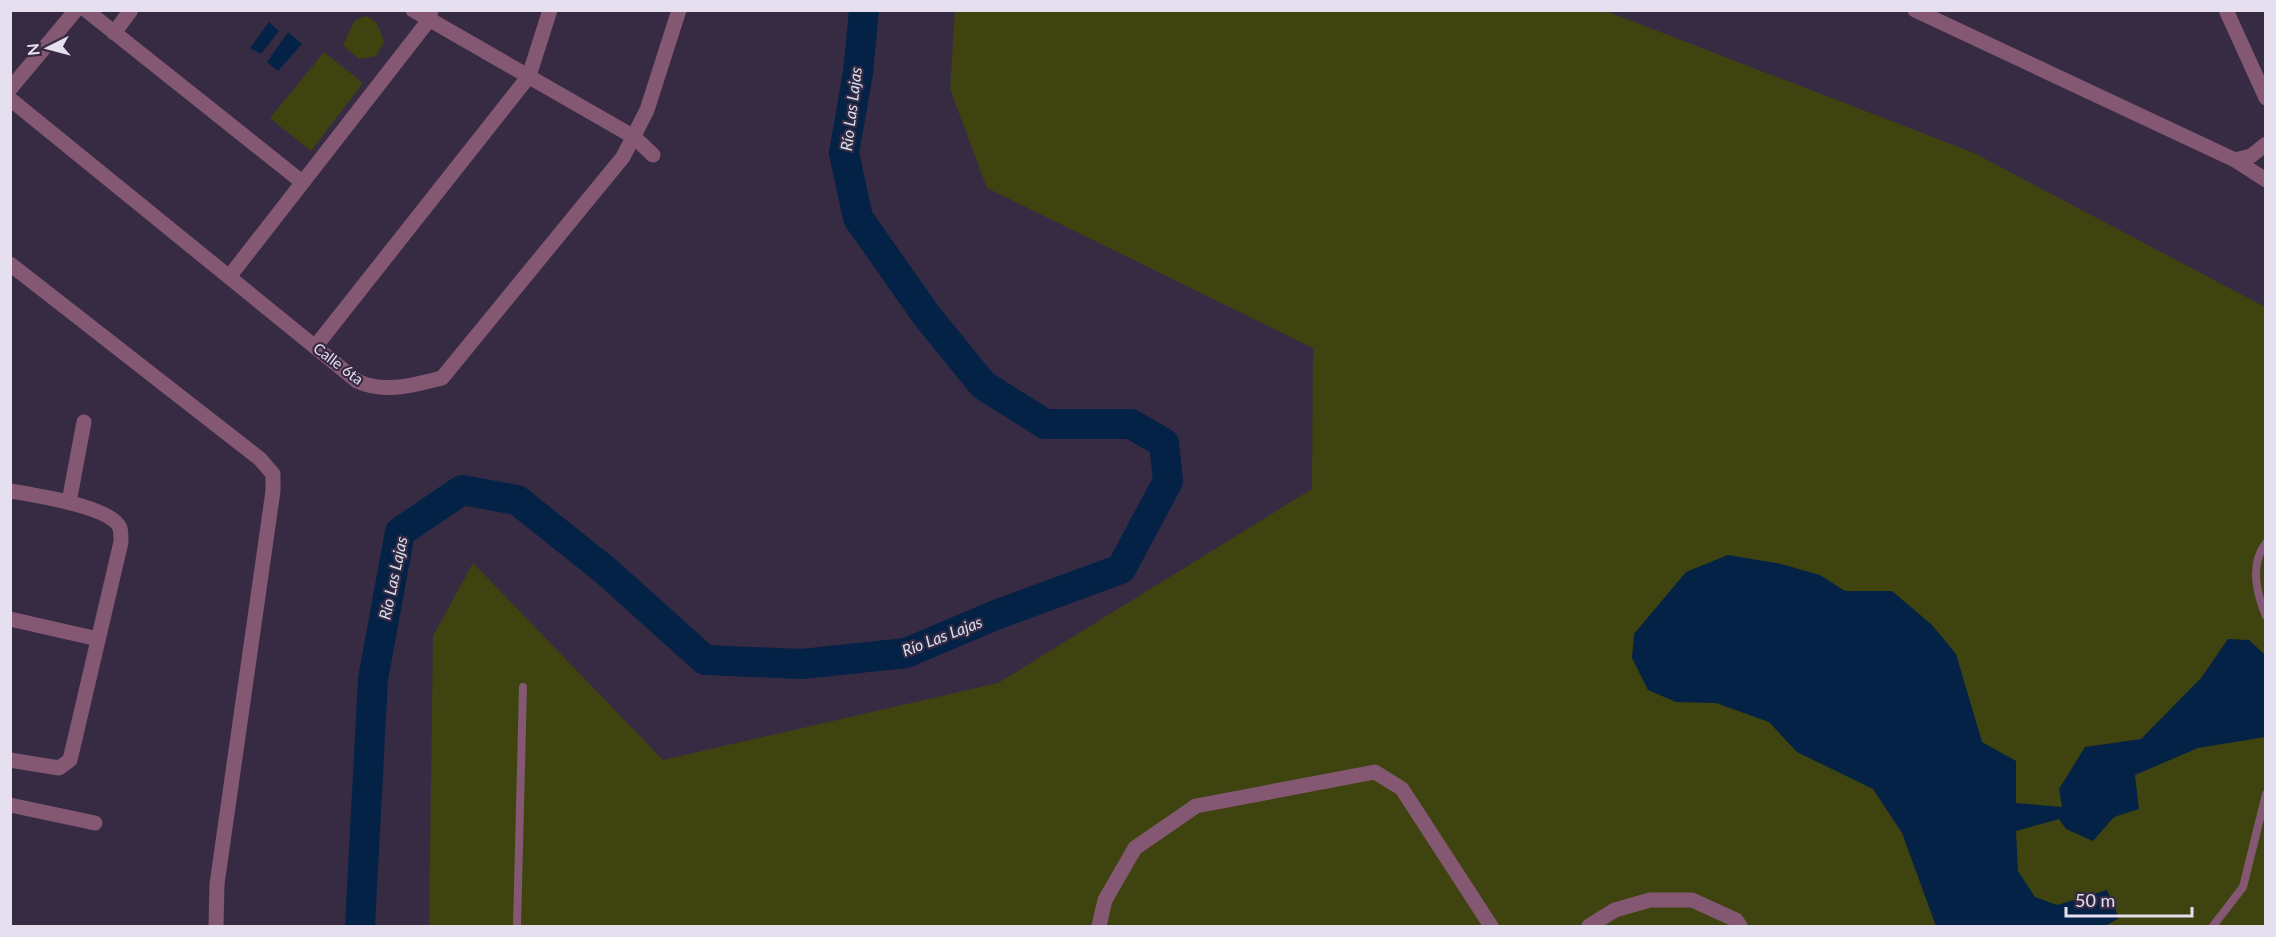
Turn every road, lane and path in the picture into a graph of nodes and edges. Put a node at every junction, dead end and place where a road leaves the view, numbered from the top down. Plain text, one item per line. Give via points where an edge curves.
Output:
1 (76, 10) edge
2 (86, 10) edge
3 (131, 10) edge
4 (413, 10) edge
5 (550, 10) edge
6 (679, 10) edge
7 (1914, 10) edge
8 (2226, 10) edge
9 (430, 15) edge
10 (114, 33) junction
11 (529, 76) junction
12 (10, 89) edge
13 (2265, 98) edge
14 (10, 99) edge
15 (634, 137) junction
16 (2265, 144) edge
17 (653, 155) dead end
18 (2235, 160) junction
19 (2265, 180) edge
20 (302, 182) junction
21 (10, 264) edge
22 (229, 277) junction
23 (315, 347) junction
24 (84, 422) dead end
25 (10, 490) edge
26 (69, 502) junction
27 (2265, 543) edge
28 (2265, 616) edge
29 (10, 619) edge
30 (98, 639) junction
31 (523, 687) dead end
32 (10, 760) edge
33 (2265, 795) edge
34 (10, 806) edge
35 (95, 823) dead end
36 (216, 927) edge
37 (517, 927) edge
38 (1099, 927) edge
39 (1491, 927) edge
40 (1589, 927) edge
41 (1740, 927) edge
42 (2213, 927) edge

1 - 12 street
2 - 10 street
3 - 10 street
4 - 9 street
5 - 11 street
6 - 15 street, Calle 6ta via 647,110
7 - 18 street
8 - 13 street
9 - 11 street
9 - 20 street
10 - 20 street
11 - 15 street
11 - 23 street
14 - 22 street, Calle 6ta
15 - 17 street
15 - 23 street, Calle 6ta via 623,157 442,378 373,388 357,381
16 - 18 street via 2251,156
18 - 19 street
20 - 22 street
21 - 36 street via 260,459 273,474 217,884
22 - 23 street, Calle 6ta
24 - 26 street
25 - 26 street
26 - 30 street via 112,518 120,528 121,542
27 - 28 lane via 2260,550 2256,590
29 - 30 street
30 - 32 street via 70,760 59,768
31 - 37 lane
33 - 42 lane via 2243,887
34 - 35 street
38 - 39 street via 1105,900 1135,848 1196,806 1375,772 1402,789
40 - 41 street via 1615,910 1650,900 1692,900 1736,920

